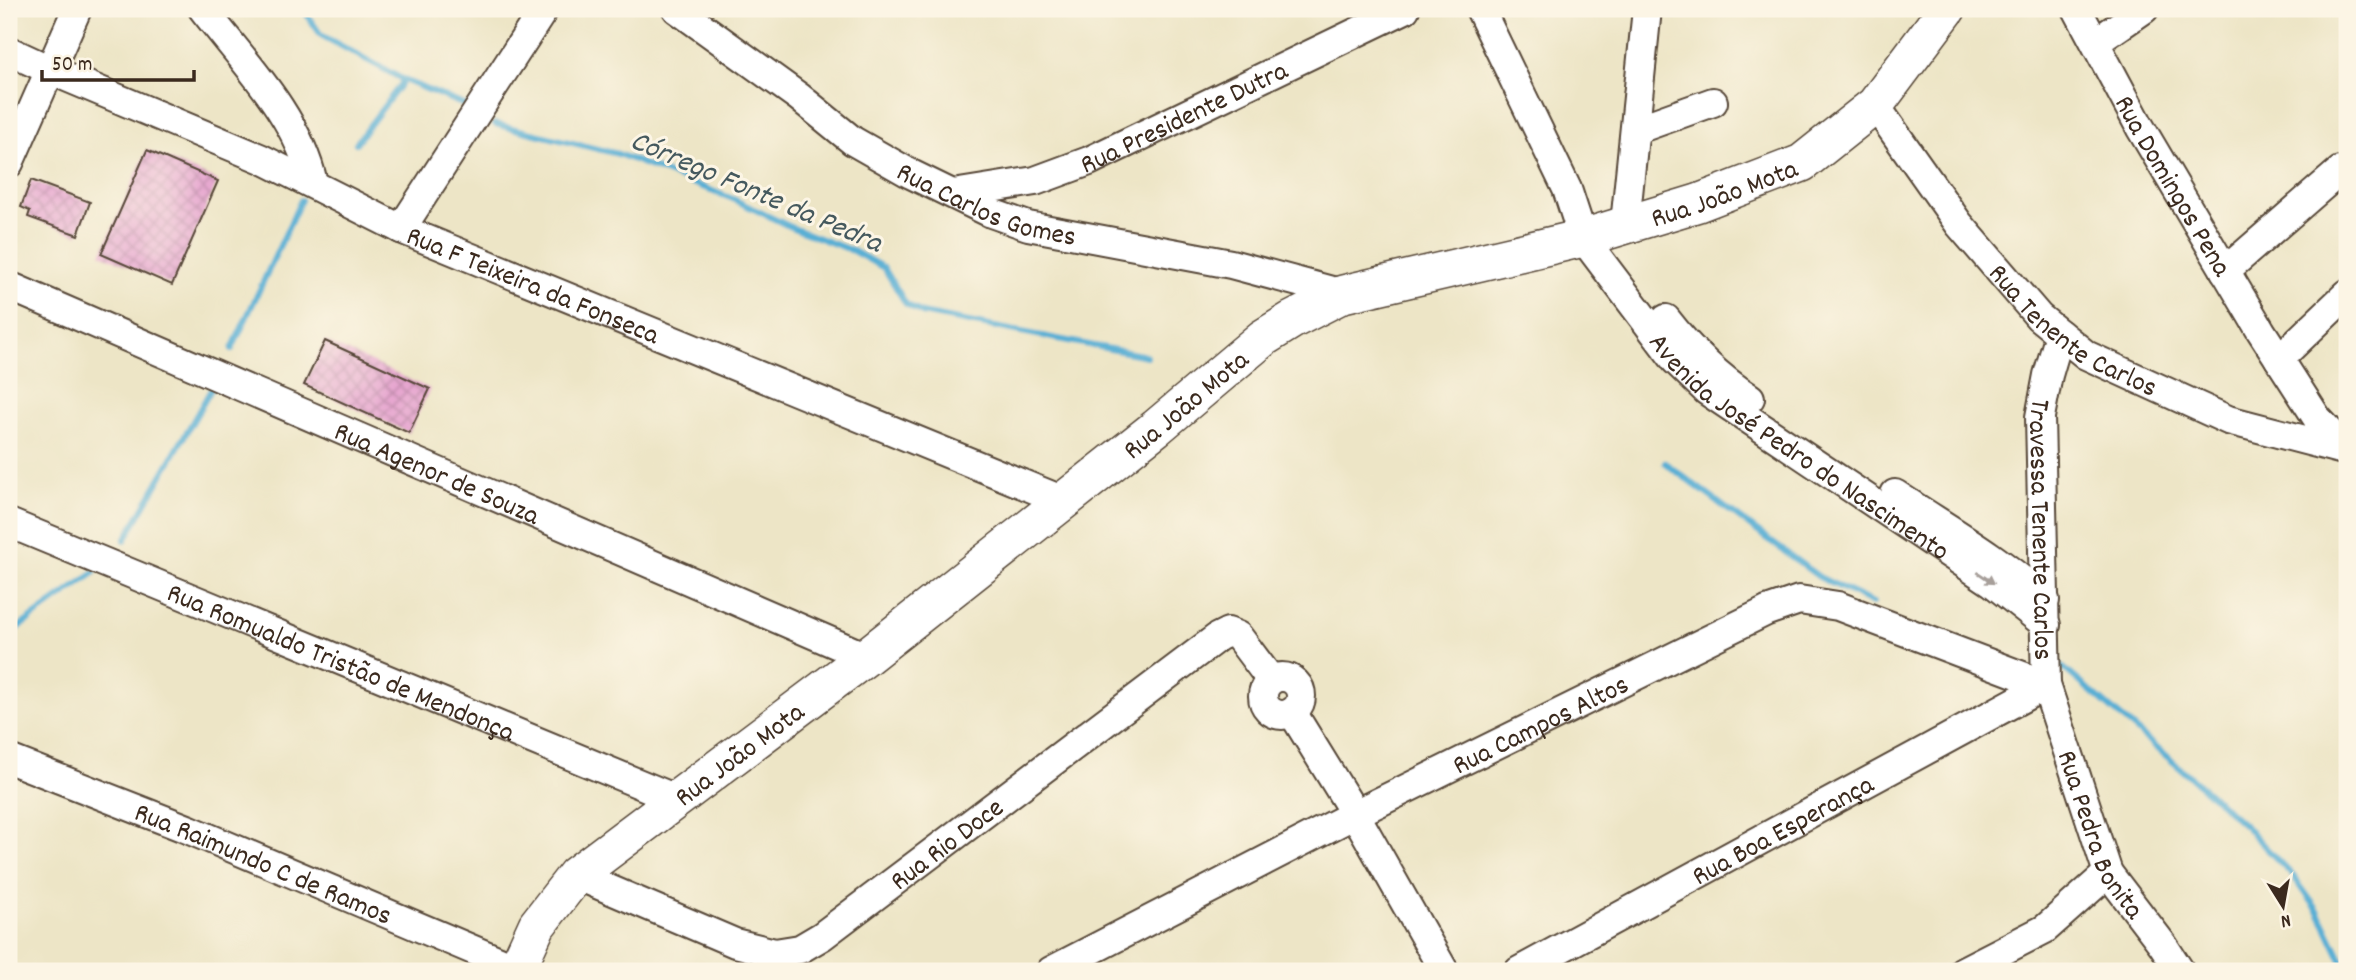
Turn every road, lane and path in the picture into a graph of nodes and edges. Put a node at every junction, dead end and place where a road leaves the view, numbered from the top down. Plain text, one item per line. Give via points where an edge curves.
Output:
1 (77, 9) edge
2 (203, 9) edge
3 (544, 9) edge
4 (677, 9) edge
5 (1405, 9) edge
6 (1480, 9) edge
7 (1647, 9) edge
8 (1947, 9) edge
9 (2077, 9) edge
10 (2144, 9) edge
11 (2096, 42) junction
12 (9, 51) edge
13 (50, 70) junction
14 (1713, 102) dead end
15 (1875, 105) junction
16 (1635, 130) junction
17 (9, 163) edge
18 (2340, 171) dead end
19 (313, 183) junction
20 (953, 194) junction
21 (401, 229) junction
22 (1604, 231) junction
23 (2225, 271) junction
24 (9, 286) edge
25 (1343, 294) junction
26 (2347, 294) edge
27 (2060, 334) junction
28 (2279, 359) junction
29 (2347, 451) edge
30 (1063, 501) junction
31 (9, 523) edge
32 (2045, 612) junction
33 (866, 657) junction
34 (2046, 685) junction
35 (9, 759) edge
36 (676, 799) junction
37 (1355, 814) junction
38 (2108, 873) junction
39 (576, 875) junction
40 (2045, 929) junction
41 (518, 970) edge
42 (1051, 971) edge
43 (1444, 971) edge
44 (1519, 971) edge
45 (1963, 971) edge
46 (2002, 971) edge
47 (2180, 971) edge

1 - 13 street
2 - 19 street via 288,120
3 - 21 street
4 - 20 street, Rua Carlos Gomes via 853,141
5 - 20 street, Rua Presidente Dutra via 1089,161 1035,181
6 - 22 street, Avenida José Pedro do Nascimento via 1567,189
7 - 16 street
8 - 15 main road, Rua João Mota
9 - 11 street, Rua Domingos Pena
10 - 11 street
11 - 23 street, Rua Domingos Pena
12 - 13 street, Rua F Teixeira da Fonseca
13 - 17 street
13 - 19 street, Rua F Teixeira da Fonseca
14 - 16 street
15 - 22 main road, Rua João Mota via 1802,163 1698,203
15 - 27 street, Rua Tenente Carlos via 1959,223 2039,317
16 - 22 street
18 - 23 street
19 - 21 street, Rua F Teixeira da Fonseca
20 - 25 street, Rua Carlos Gomes via 1027,226 1231,264
21 - 30 street, Rua F Teixeira da Fonseca
22 - 25 main road, Rua João Mota
22 - 32 street, Avenida José Pedro do Nascimento via 1676,361 1707,390 1993,583
23 - 28 street, Rua Domingos Pena
24 - 33 street, Rua Agenor de Souza
25 - 30 main road, Rua João Mota via 1263,338
26 - 28 street
27 - 29 street, Rua Tenente Carlos via 2086,355 2228,420
27 - 32 street, Travessa Tenente Carlos via 2040,417
28 - 29 street, Rua Domingos Pena via 2316,418
30 - 33 main road, Rua João Mota
31 - 36 street, Rua Romualdo Tristão de Mendonça
32 - 34 street, Travessa Tenente Carlos
33 - 36 main road, Rua João Mota
34 - 37 street, Rua Campos Altos via 1838,606 1799,600 1767,611
34 - 38 street, Rua Pedra Bonita
34 - 44 street, Rua Boa Esperança
35 - 41 street, Rua Raimundo C de Ramos via 190,830
36 - 39 main road, Rua João Mota
37 - 39 street, Rua Rio Doce via 1292,712 1278,716 1265,707 1263,693 1271,680 1238,636 1228,632 800,949 775,953 735,943
37 - 42 street, Rua Campos Altos
37 - 43 street
38 - 40 street
38 - 47 street, Rua Pedra Bonita
39 - 41 main road, Rua João Mota via 537,925
40 - 45 street
40 - 46 street

